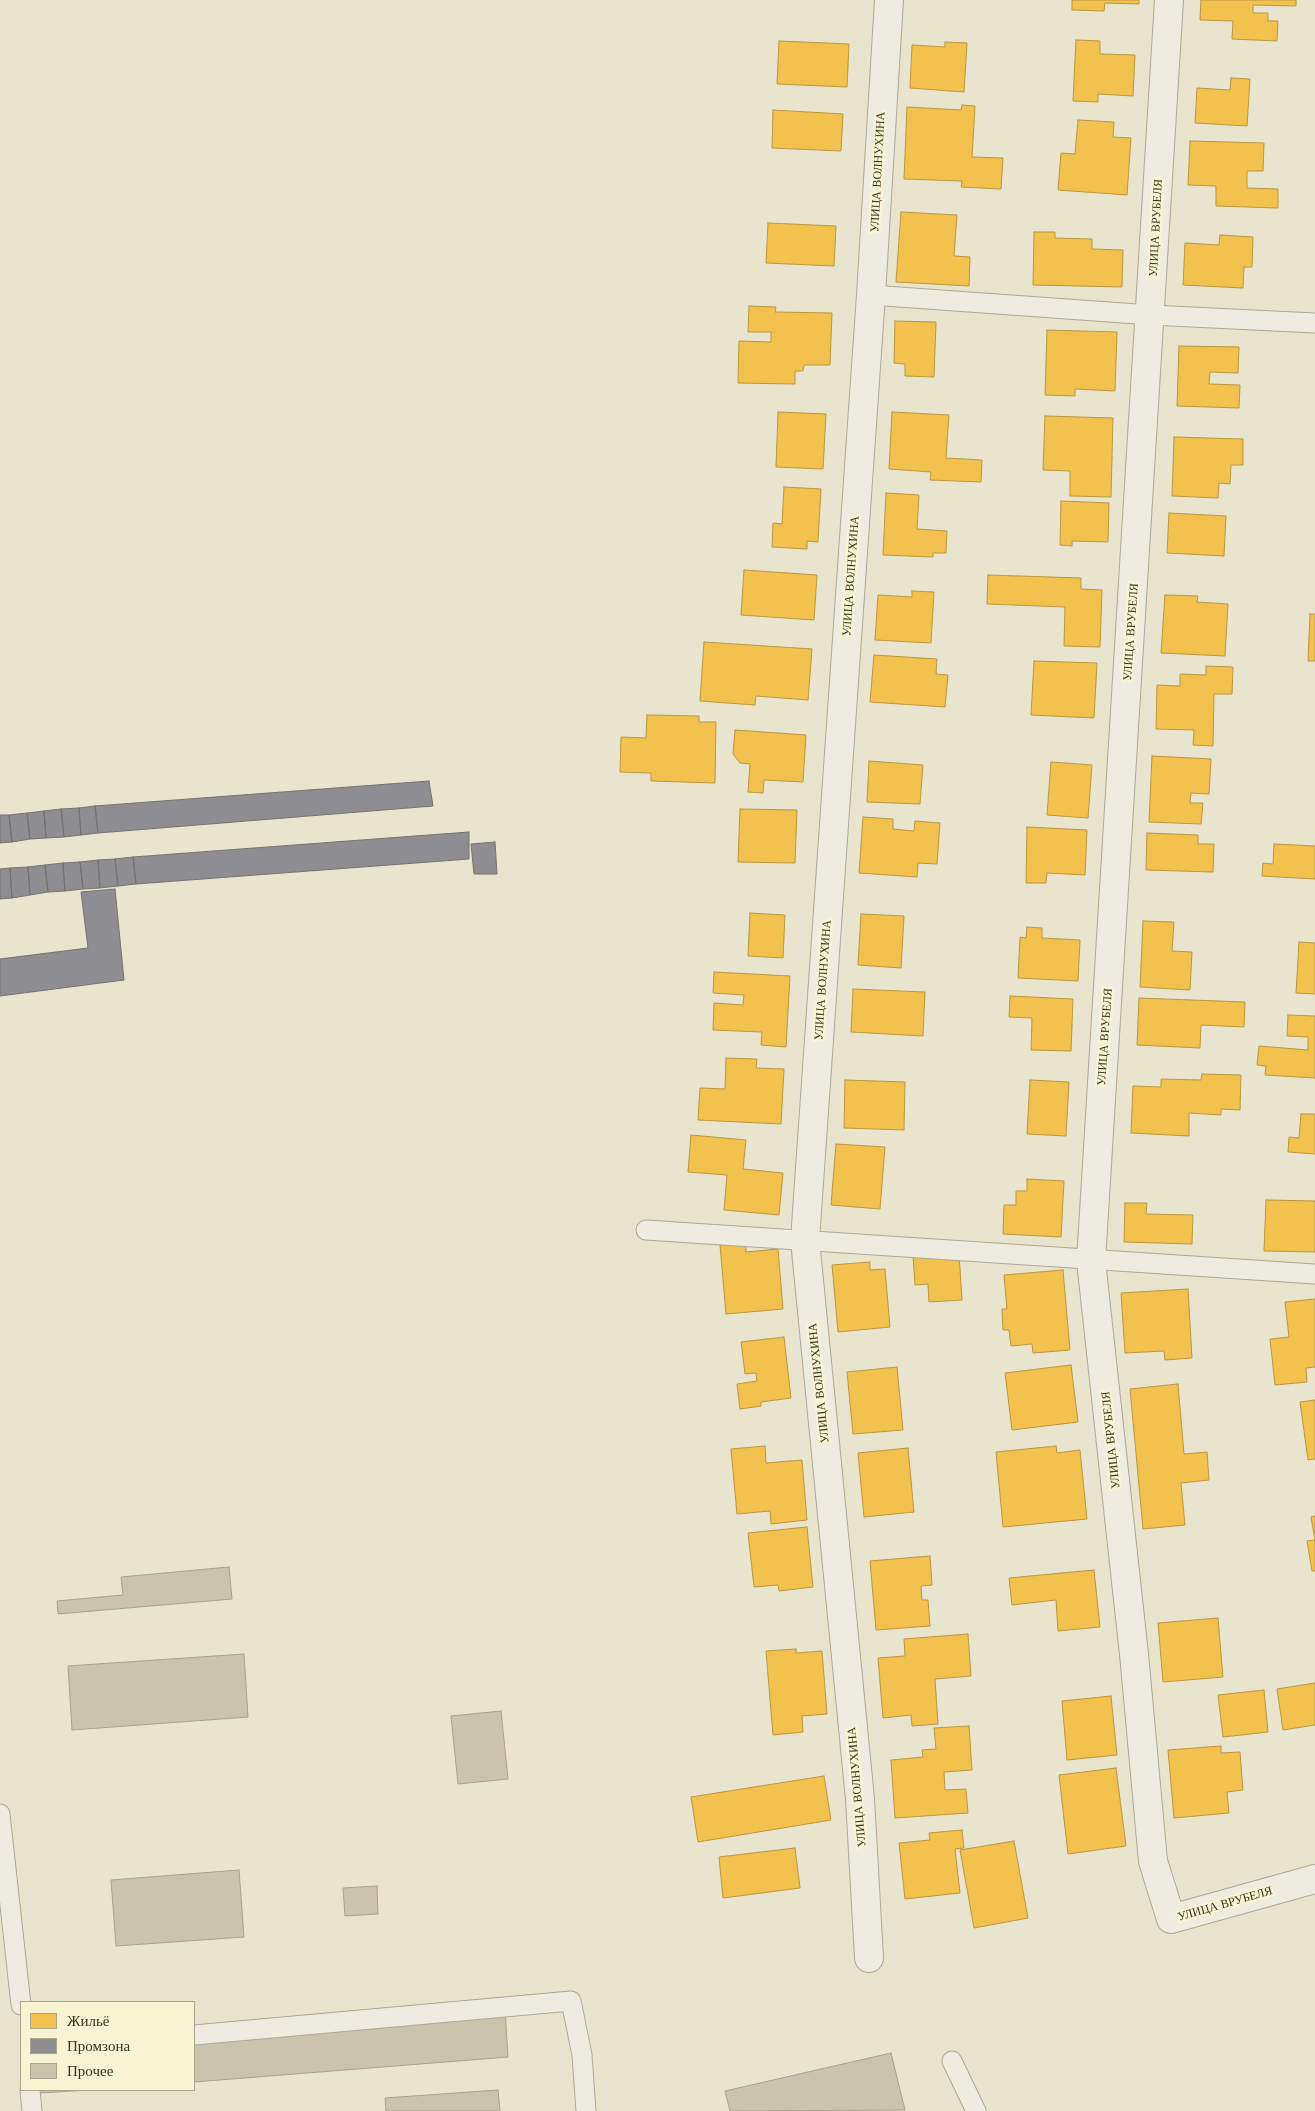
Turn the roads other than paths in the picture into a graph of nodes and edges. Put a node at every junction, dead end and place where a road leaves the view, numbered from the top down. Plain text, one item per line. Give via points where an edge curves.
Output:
1 (889, 0) edge
2 (1169, 0) edge
3 (871, 294) junction
4 (1151, 315) junction
5 (1315, 323) edge
6 (646, 1230) dead end
7 (805, 1240) junction
8 (1091, 1260) junction
9 (1315, 1274) edge
10 (0, 1814) edge
11 (1315, 1879) edge
12 (869, 1958) dead end
13 (21, 2001) edge
14 (195, 2034) edge
15 (952, 2061) dead end
16 (30, 2091) edge
17 (32, 2111) edge
18 (586, 2111) edge
19 (976, 2111) edge

1 - 3 street, УЛИЦА ВОЛНУХИНА
2 - 4 street, УЛИЦА ВРУБЕЛЯ
3 - 4 lane
3 - 7 street, УЛИЦА ВОЛНУХИНА
4 - 5 lane
4 - 8 street, УЛИЦА ВРУБЕЛЯ
6 - 7 lane
7 - 8 lane
7 - 12 street, УЛИЦА ВОЛНУХИНА via 860,1799
8 - 9 lane
8 - 11 street, УЛИЦА ВРУБЕЛЯ via 1153,1861 1171,1919
10 - 13 lane
14 - 18 lane via 571,2001 582,2055
15 - 19 lane
16 - 17 lane

